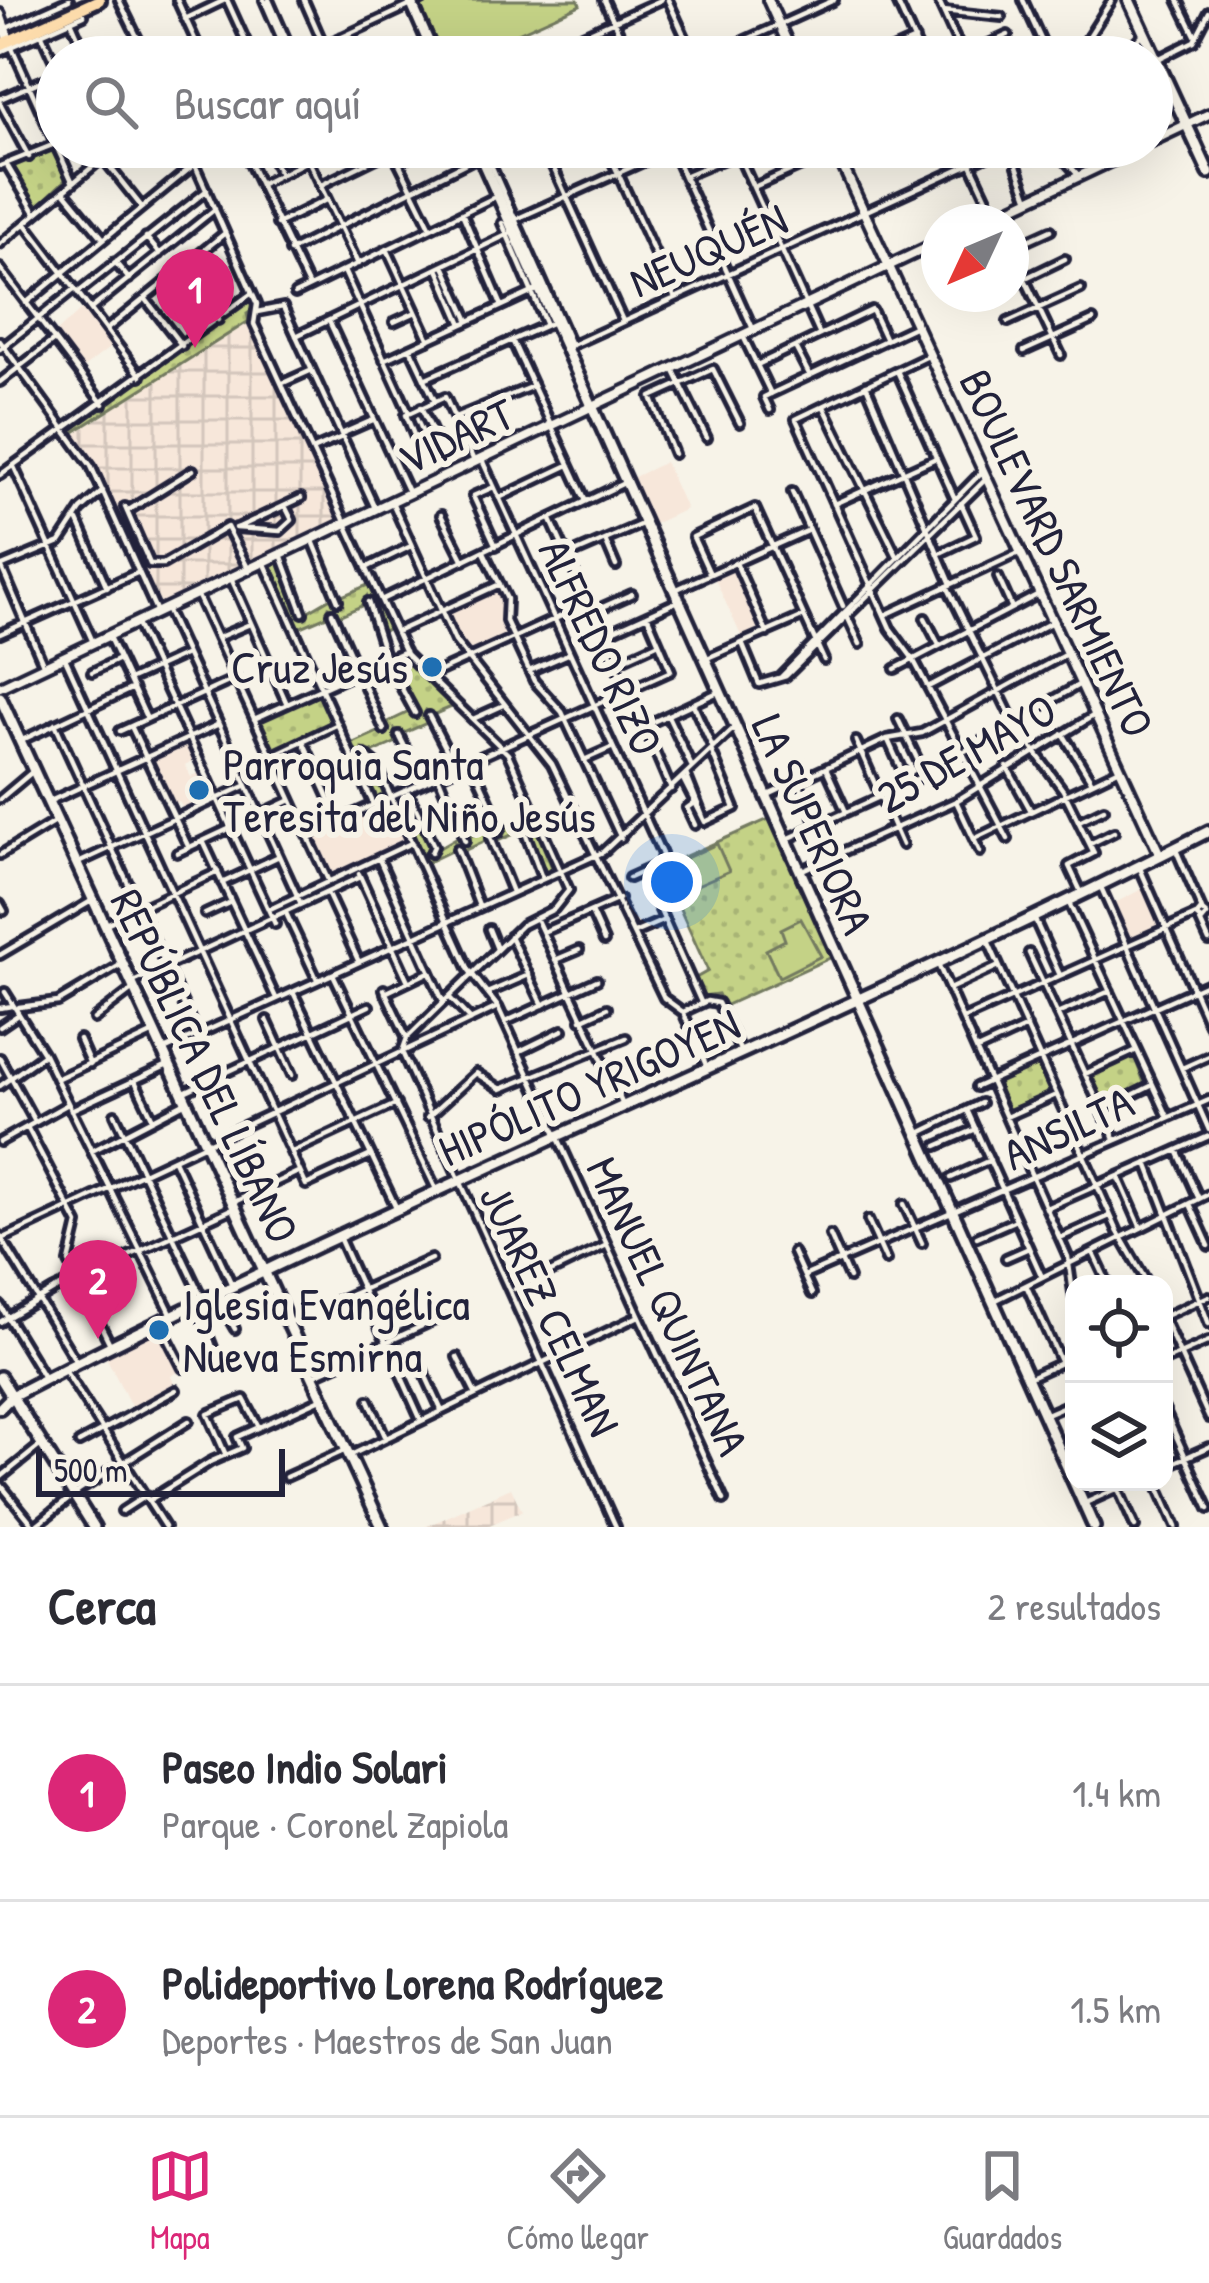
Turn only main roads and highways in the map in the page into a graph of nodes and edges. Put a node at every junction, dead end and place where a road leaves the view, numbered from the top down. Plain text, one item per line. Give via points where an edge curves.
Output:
1 (86, 0) edge
2 (99, 0) edge
3 (1131, 0) edge
4 (414, 2) edge
5 (425, 36) edge
6 (1146, 36) edge
7 (1147, 36) edge
8 (4, 40) edge
9 (1173, 92) edge
10 (1188, 124) junction
11 (1209, 162) edge
12 (487, 168) edge
13 (1209, 173) edge
14 (0, 697) edge
15 (1209, 831) edge
16 (858, 1003) junction
17 (263, 1270) junction
18 (0, 1377) edge
19 (12, 1396) junction
20 (0, 1408) edge
21 (94, 1527) edge
22 (382, 1527) edge
23 (1094, 1527) edge

1 - 8 main road
2 - 8 main road
3 - 6 main road
3 - 7 main road
4 - 5 main road
9 - 10 main road
10 - 11 main road
10 - 13 main road
12 - 16 main road, LA SUPERIORA
14 - 17 main road, REPÚBLICA DEL LÍBANO
15 - 16 main road, HIPÓLITO YRIGOYEN
16 - 17 main road, HIPÓLITO YRIGOYEN
16 - 23 main road, LA SUPERIORA
17 - 19 main road, HIPÓLITO YRIGOYEN
17 - 22 main road, REPÚBLICA DEL LÍBANO
18 - 19 main road
19 - 20 main road, HIPÓLITO YRIGOYEN
19 - 21 main road

